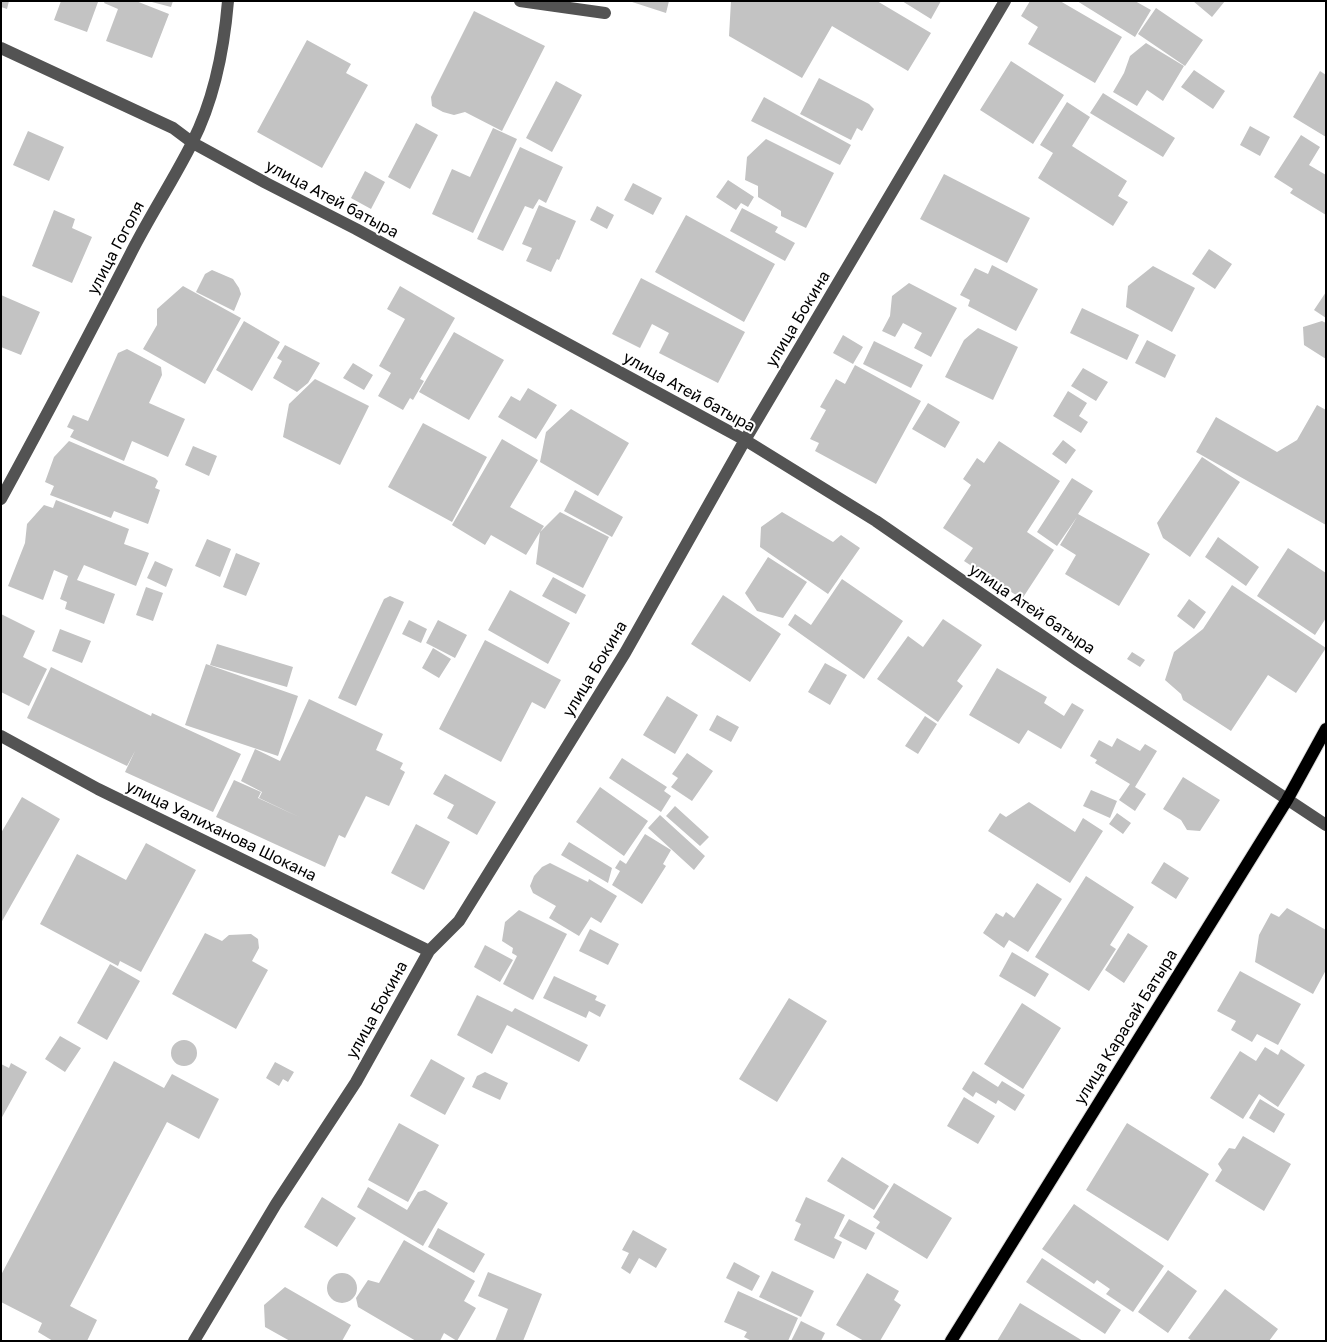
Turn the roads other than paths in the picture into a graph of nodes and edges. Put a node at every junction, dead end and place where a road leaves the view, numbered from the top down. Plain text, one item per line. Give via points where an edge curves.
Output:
1 (228, 1) edge
2 (520, 1) edge
3 (1005, 1) edge
4 (605, 13) dead end
5 (1, 48) edge
6 (192, 143) junction
7 (745, 440) junction
8 (1, 499) edge
9 (1326, 729) edge
10 (1, 736) edge
11 (1287, 800) junction
12 (1326, 825) edge
13 (428, 951) junction
14 (194, 1341) edge
15 (951, 1341) edge

1 - 6 street, улица Гоголя via 225,39 208,102
2 - 4 street
3 - 7 street, улица Бокина
5 - 6 street, улица Атей батыра via 173,128
6 - 7 street, улица Атей батыра
6 - 8 street, улица Гоголя
7 - 11 street, улица Атей батыра via 876,521
7 - 13 street, улица Бокина via 625,653 465,913
9 - 11 main road, улица Карасай Батыра
10 - 13 street, улица Уалиханова Шокана via 98,789
11 - 12 street, улица Атей батыра
11 - 15 main road, улица Карасай Батыра
13 - 14 street, улица Бокина via 356,1082 276,1204

